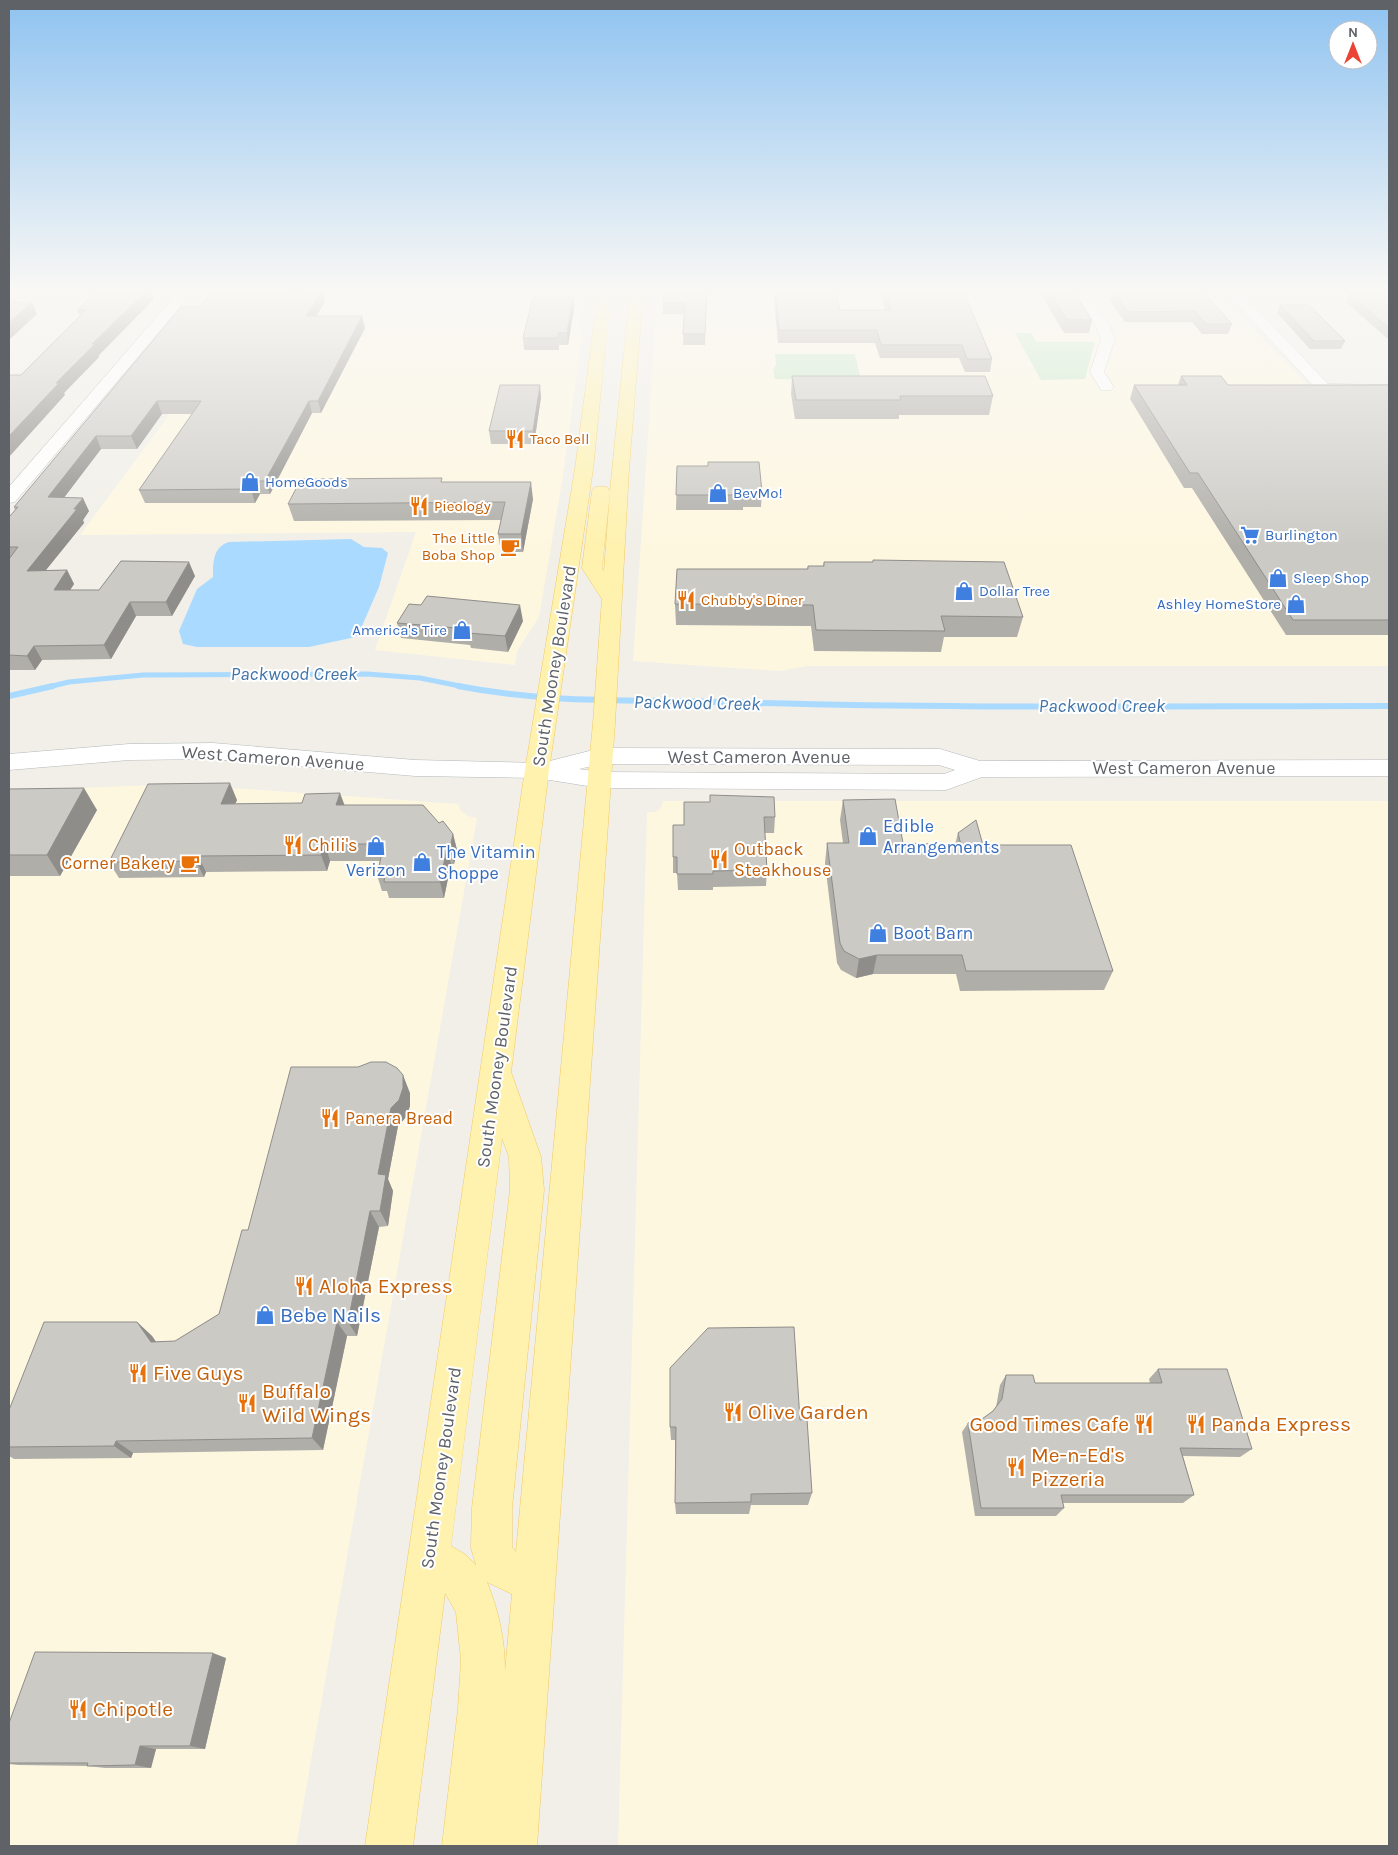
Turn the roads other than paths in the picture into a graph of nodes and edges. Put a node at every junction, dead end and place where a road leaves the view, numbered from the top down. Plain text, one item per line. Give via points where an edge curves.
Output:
1 (114, 375) edge
2 (627, 375) edge
3 (1099, 375) edge
4 (1310, 375) edge
5 (594, 376) joint
6 (1106, 387) dead end
7 (1389, 390) edge
8 (607, 410) dead end
9 (584, 470) junction
10 (9, 498) edge
11 (612, 599) junction
12 (9, 762) edge
13 (600, 768) junction
14 (1389, 768) edge
15 (537, 770) junction
16 (496, 1072) junction
17 (429, 1558) junction
18 (534, 1578) junction
19 (388, 1846) edge
20 (466, 1846) edge
21 (513, 1846) edge

1 - 10 street
2 - 11 main road via 612,466
3 - 6 street
4 - 7 street via 1324,389
5 - 8 main road via 609,390
5 - 9 main road, South Mooney Boulevard
9 - 11 main road via 597,472 601,477 592,568
9 - 15 main road, South Mooney Boulevard
11 - 13 main road
12 - 15 street, West Cameron Avenue via 129,752 221,752 415,768
13 - 14 street, West Cameron Avenue via 946,782 980,769
13 - 15 street, West Cameron Avenue
13 - 18 main road
15 - 16 main road, South Mooney Boulevard
16 - 17 main road, South Mooney Boulevard
16 - 18 main road via 525,1157 527,1190 492,1508 492,1549 498,1565 512,1575
17 - 19 main road, South Mooney Boulevard
17 - 20 main road via 444,1564 459,1576 470,1593 477,1612 484,1654
18 - 21 main road

